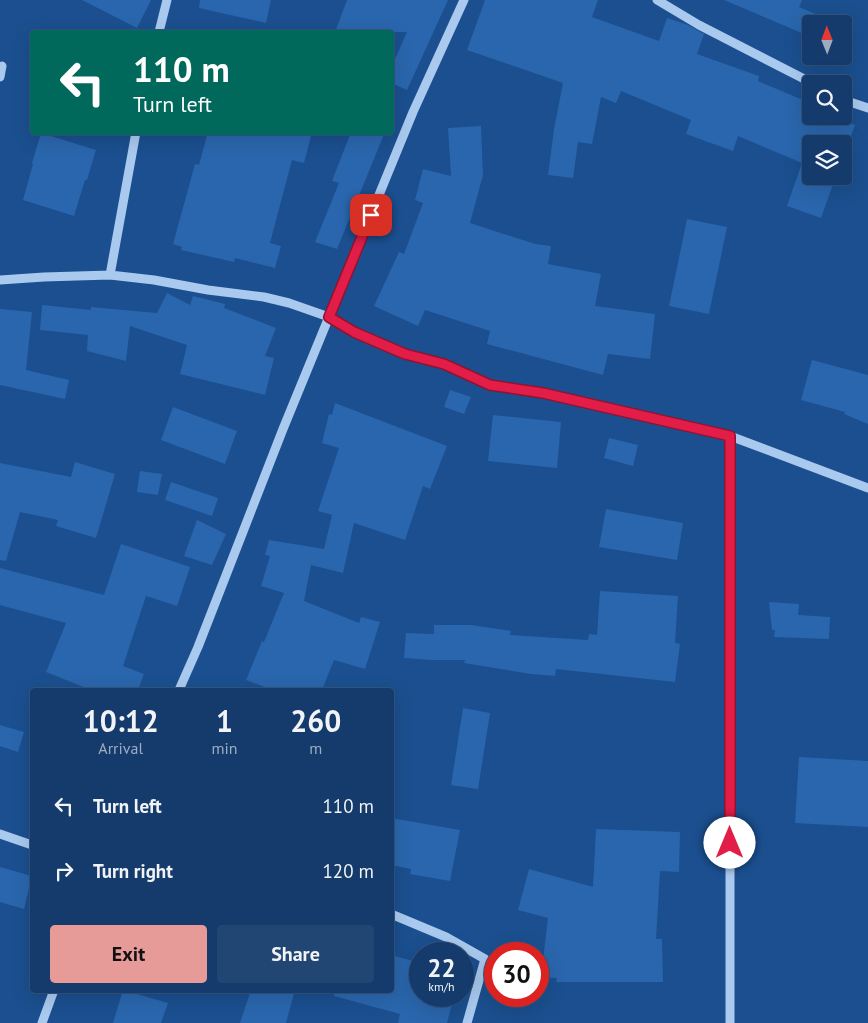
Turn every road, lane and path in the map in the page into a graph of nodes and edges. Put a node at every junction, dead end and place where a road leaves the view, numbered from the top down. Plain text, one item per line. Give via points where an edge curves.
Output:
1 (167, 0) edge
2 (464, 0) edge
3 (657, 0) edge
4 (160, 30) edge
5 (2, 66) dead end
6 (0, 77) edge
7 (802, 78) edge
8 (852, 104) edge
9 (868, 108) edge
10 (135, 135) edge
11 (110, 275) junction
12 (0, 280) edge
13 (329, 317) junction
14 (730, 436) junction
15 (868, 488) edge
16 (180, 688) edge
17 (0, 834) edge
18 (30, 844) edge
19 (394, 915) edge
20 (53, 993) edge
21 (42, 1023) edge
22 (467, 1023) edge
23 (730, 1023) edge

1 - 4 street
2 - 13 street via 413,112
3 - 7 street
5 - 6 street
8 - 9 street
10 - 11 street
11 - 12 street
11 - 13 street via 264,298
13 - 14 street via 354,332 405,354 444,364 490,385 543,393
13 - 16 street
14 - 15 street
14 - 23 street
17 - 18 street
19 - 22 street via 486,959
20 - 21 street

